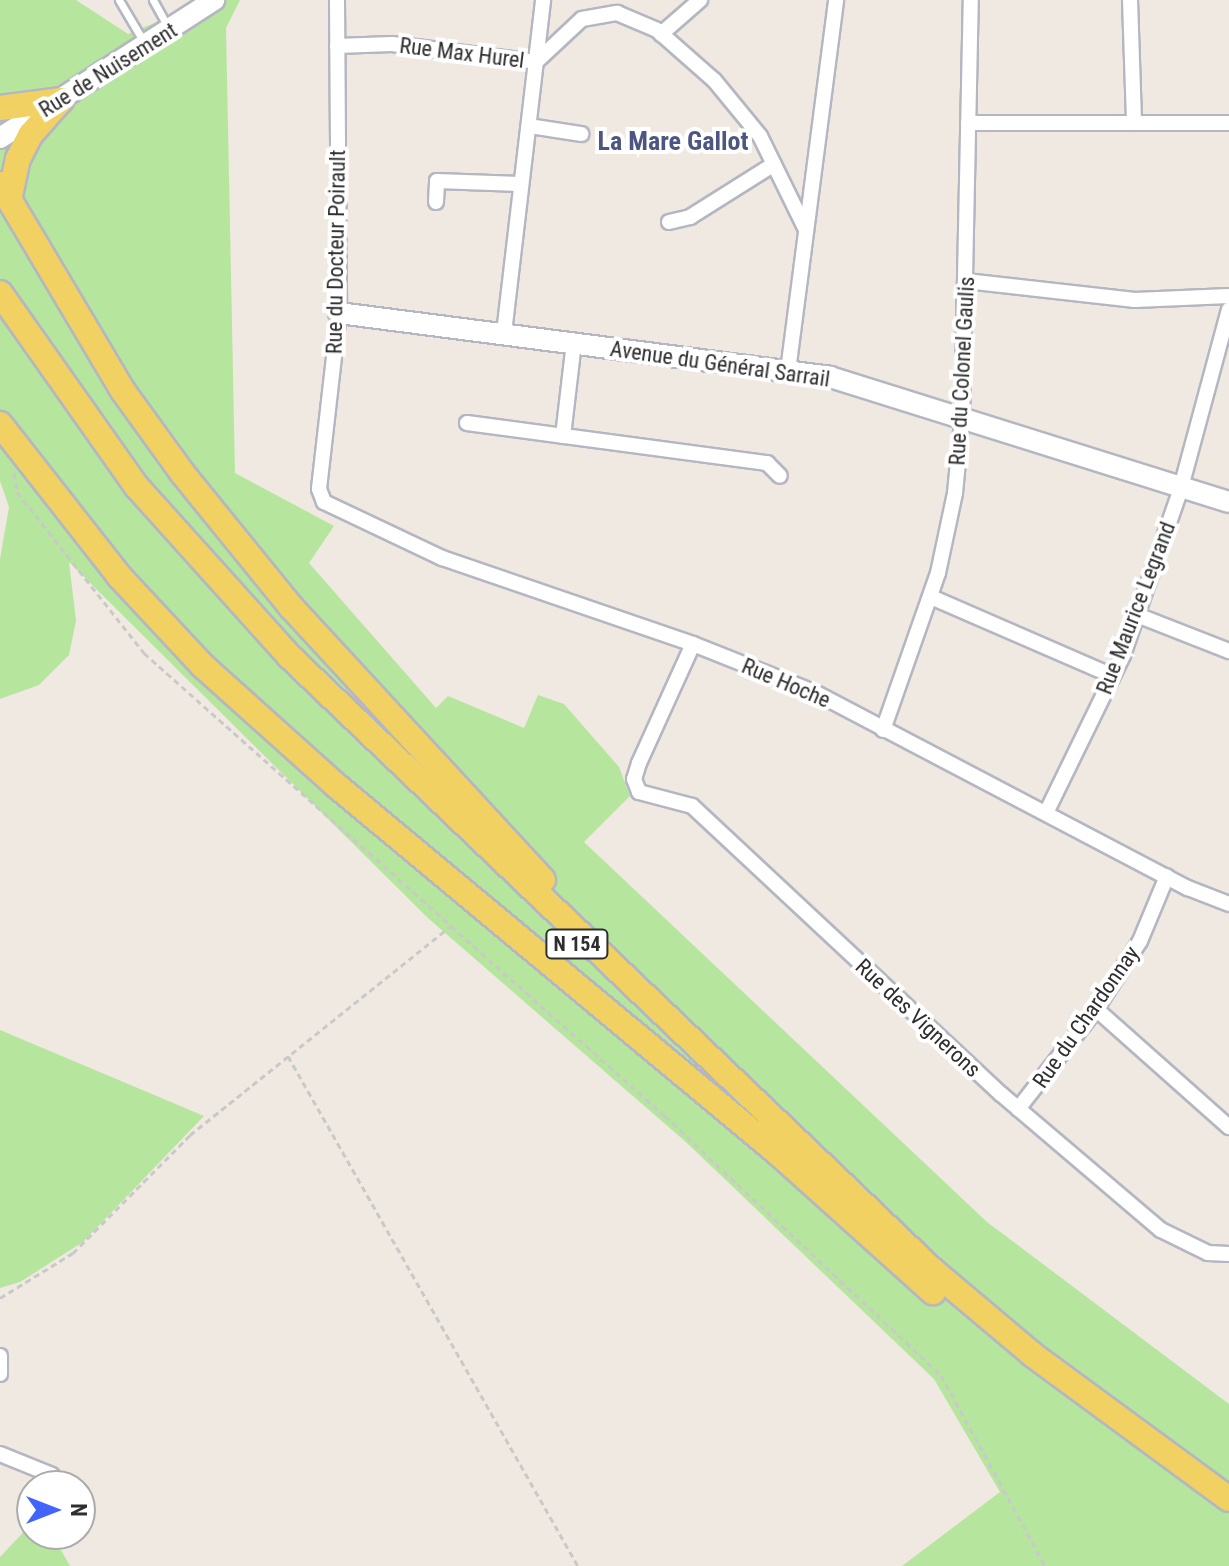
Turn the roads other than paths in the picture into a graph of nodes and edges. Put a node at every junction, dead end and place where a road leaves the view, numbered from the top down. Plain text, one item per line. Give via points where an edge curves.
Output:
1 (119, 0) edge
2 (153, 0) edge
3 (214, 0) edge
4 (337, 0) edge
5 (543, 0) edge
6 (700, 0) edge
7 (836, 0) edge
8 (971, 0) edge
9 (1130, 0) edge
10 (170, 30) junction
11 (661, 34) junction
12 (146, 46) junction
13 (337, 46) junction
14 (536, 62) junction
15 (61, 100) junction
16 (0, 108) edge
17 (968, 123) junction
18 (1134, 123) junction
19 (1229, 123) edge
20 (529, 126) junction
21 (581, 134) dead end
22 (0, 138) edge
23 (774, 164) junction
24 (520, 184) junction
25 (5, 190) edge
26 (436, 202) dead end
27 (669, 222) dead end
28 (806, 230) junction
29 (966, 281) junction
30 (0, 293) edge
31 (1229, 296) edge
32 (0, 306) edge
33 (1229, 310) edge
34 (339, 313) junction
35 (504, 333) junction
36 (574, 343) junction
37 (788, 371) junction
38 (962, 420) junction
39 (467, 423) dead end
40 (0, 424) edge
41 (563, 436) junction
42 (780, 476) dead end
43 (1180, 491) junction
44 (324, 502) joint
45 (1229, 502) edge
46 (931, 597) junction
47 (1137, 615) junction
48 (693, 644) junction
49 (1229, 651) edge
50 (1113, 676) junction
51 (883, 730) junction
52 (1047, 811) junction
53 (1167, 876) junction
54 (1229, 904) edge
55 (641, 993) junction
56 (1096, 1009) junction
57 (1018, 1109) junction
58 (1229, 1127) edge
59 (1229, 1254) edge
60 (0, 1356) edge
61 (0, 1374) edge
62 (1118, 1431) junction
63 (0, 1454) edge
64 (40, 1470) edge
65 (1229, 1499) edge
66 (1229, 1509) edge

1 - 12 lane
2 - 10 lane
3 - 10 street, Rue de Nuisement
4 - 13 street, Rue du Docteur Poirault
5 - 14 street
6 - 11 street
7 - 28 street
8 - 17 street, Rue du Colonel Gaulis
9 - 18 street
10 - 12 street, Rue de Nuisement
11 - 14 street, Rue Max Hurel via 617,13 582,19
11 - 23 street, Rue Max Hurel via 714,80 760,136
12 - 15 street, Rue de Nuisement
13 - 14 street, Rue Max Hurel via 392,44
13 - 34 street, Rue du Docteur Poirault
14 - 20 street
15 - 16 main road
15 - 22 street, Rue de Nuisement
15 - 25 main road via 31,134
17 - 18 street
17 - 29 street, Rue du Colonel Gaulis
18 - 19 street
20 - 21 street
20 - 24 street
23 - 27 street via 690,217
23 - 28 street, Rue Max Hurel
24 - 26 street via 437,181
24 - 35 street
25 - 55 main road via 123,391 183,474 292,608 612,953
28 - 37 street
29 - 31 street via 1135,300
29 - 38 street, Rue du Colonel Gaulis
30 - 55 main road, N 154 via 101,439 197,557 290,657
32 - 62 main road, N 154 via 123,481 277,655 926,1275
33 - 43 street, Rue Maurice Legrand
34 - 35 street, Avenue du Général Sarrail
34 - 44 street, Rue du Docteur Poirault via 319,489
35 - 36 street, Avenue du Général Sarrail
36 - 37 street, Avenue du Général Sarrail
36 - 41 street
37 - 38 street, Avenue du Général Sarrail via 830,377
38 - 43 street, Avenue du Général Sarrail
38 - 46 street, Rue du Colonel Gaulis via 955,493
39 - 41 street
40 - 62 main road via 119,576 203,666 315,767 767,1144 1026,1370
41 - 42 street via 767,463
43 - 45 street, Avenue du Général Sarrail
43 - 47 street, Rue Maurice Legrand
44 - 48 street, Rue Hoche via 442,558
46 - 50 street
46 - 51 street, Rue du Colonel Gaulis
47 - 49 street
47 - 50 street, Rue Maurice Legrand
48 - 51 street, Rue Hoche via 816,693
48 - 57 street, Rue des Vignerons via 639,763 634,779 639,792 692,806
50 - 52 street, Rue Maurice Legrand
51 - 52 street, Rue Hoche
52 - 53 street, Rue Hoche
53 - 54 street, Rue Hoche
53 - 56 street, Rue du Chardonnay via 1140,941
55 - 65 main road, N 154 via 979,1312
56 - 57 street, Rue du Chardonnay
56 - 58 street
57 - 59 street, Rue des Vignerons via 1161,1230 1208,1253
60 - 61 street
62 - 66 main road, N 154
63 - 64 street

